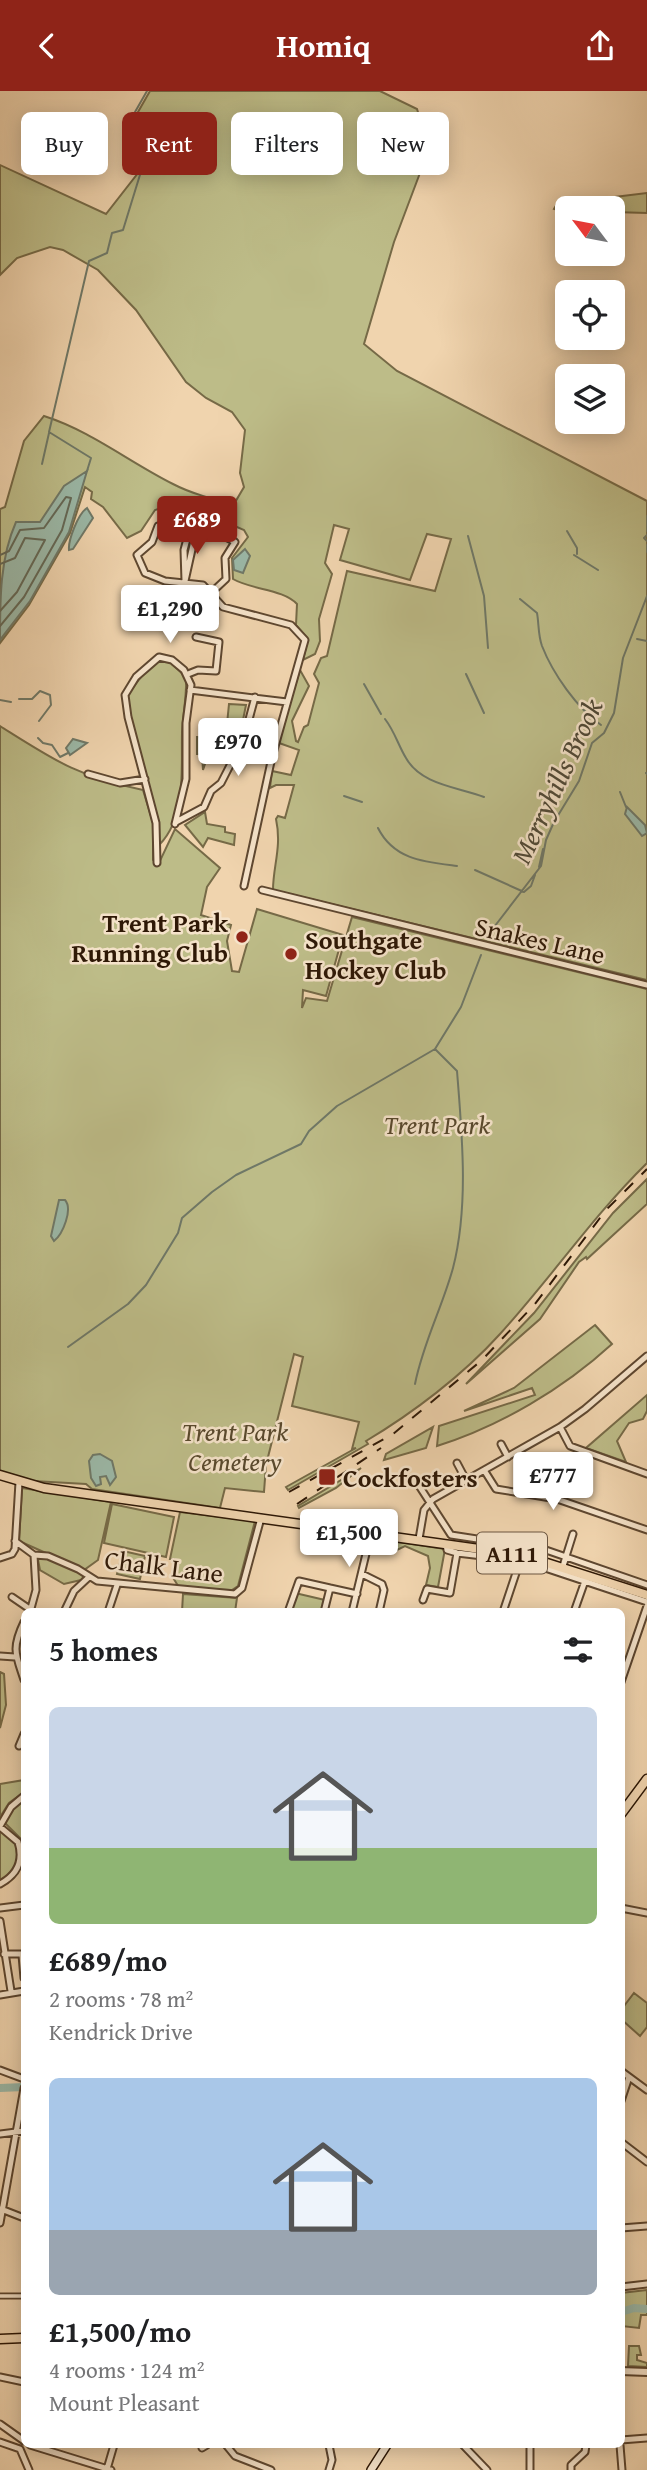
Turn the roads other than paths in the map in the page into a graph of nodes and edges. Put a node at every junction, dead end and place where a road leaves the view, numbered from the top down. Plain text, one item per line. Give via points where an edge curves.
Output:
1 (194, 525) junction
2 (185, 581) junction
3 (211, 593) junction
4 (196, 637) dead end
5 (188, 674) junction
6 (190, 690) junction
7 (254, 697) junction
8 (287, 702) junction
9 (88, 773) dead end
10 (145, 779) junction
11 (157, 863) dead end
12 (244, 886) dead end
13 (262, 890) dead end
14 (647, 985) edge
15 (647, 1356) edge
16 (560, 1427) junction
17 (501, 1444) dead end
18 (508, 1457) junction
19 (457, 1463) dead end
20 (484, 1470) junction
21 (647, 1474) edge
22 (0, 1475) edge
23 (414, 1478) dead end
24 (466, 1480) junction
25 (19, 1482) junction
26 (429, 1502) junction
27 (261, 1517) junction
28 (647, 1530) edge
29 (371, 1533) junction
30 (573, 1534) dead end
31 (419, 1539) junction
32 (15, 1541) junction
33 (446, 1544) junction
34 (530, 1546) junction
35 (457, 1553) junction
36 (34, 1555) junction
37 (523, 1557) junction
38 (0, 1558) edge
39 (565, 1562) junction
40 (362, 1574) junction
41 (89, 1577) junction
42 (586, 1577) junction
43 (614, 1578) junction
44 (117, 1585) junction
45 (647, 1585) edge
46 (330, 1588) junction
47 (356, 1594) junction
48 (647, 1595) edge
49 (12, 1597) dead end
50 (423, 1600) dead end
51 (647, 1604) edge
52 (26, 1608) edge
53 (31, 1608) edge
54 (66, 1608) edge
55 (109, 1608) edge
56 (289, 1608) edge
57 (325, 1608) edge
58 (353, 1608) edge
59 (380, 1608) edge
60 (504, 1608) edge
61 (575, 1608) edge
62 (645, 1616) edge
63 (21, 1630) edge
64 (0, 1656) edge
65 (15, 1657) junction
66 (625, 1671) edge
67 (21, 1673) edge
68 (21, 1742) edge
69 (19, 1747) dead end
70 (647, 1779) edge
71 (21, 1799) edge
72 (625, 1809) edge
73 (0, 1826) edge
74 (21, 1848) edge
75 (21, 1856) edge
76 (0, 1884) edge
77 (21, 1905) edge
78 (647, 1907) edge
79 (0, 1908) edge
80 (625, 1909) edge
81 (640, 1909) junction
82 (647, 1913) edge
83 (0, 1921) edge
84 (4, 1954) junction
85 (21, 1954) edge
86 (11, 1991) junction
87 (21, 1991) edge
88 (0, 1995) edge
89 (0, 2070) edge
90 (625, 2074) edge
91 (629, 2077) junction
92 (21, 2078) edge
93 (625, 2089) edge
94 (647, 2090) edge
95 (21, 2105) edge
96 (16, 2131) junction
97 (21, 2131) edge
98 (0, 2134) edge
99 (625, 2145) edge
100 (647, 2162) edge
101 (1, 2209) edge
102 (21, 2216) edge
103 (0, 2223) edge
104 (647, 2226) edge
105 (625, 2228) edge
106 (647, 2284) edge
107 (625, 2287) edge
108 (0, 2296) edge
109 (21, 2296) edge
110 (21, 2338) edge
111 (0, 2339) edge
112 (625, 2371) edge
113 (647, 2372) edge
114 (0, 2377) edge
115 (21, 2381) edge
116 (0, 2424) edge
117 (647, 2438) edge
118 (21, 2439) edge
119 (625, 2441) edge
120 (0, 2442) edge
121 (40, 2448) edge
122 (113, 2448) edge
123 (229, 2448) edge
124 (330, 2448) edge
125 (385, 2448) edge
126 (466, 2448) edge
127 (530, 2448) edge
128 (586, 2448) edge
129 (620, 2448) edge
130 (109, 2469) edge
131 (372, 2469) edge
132 (29, 2470) edge
133 (271, 2470) edge
134 (329, 2470) edge
135 (487, 2470) edge
136 (530, 2470) edge
137 (571, 2470) edge
138 (622, 2470) edge

1 - 2 street via 184,550
1 - 2 street via 181,521 159,525 152,542 137,555 148,575
1 - 3 street via 208,527 235,542 226,558 226,579
2 - 3 street
3 - 8 street via 223,607 291,625 305,640
4 - 5 street via 219,642 216,671
5 - 6 street
5 - 10 street via 172,660 159,657 136,677 125,695
6 - 7 street
6 - 7 street via 186,779 175,823 204,807 220,783 244,738
7 - 8 street
8 - 12 street
9 - 10 street via 121,783
10 - 11 street via 156,823
13 - 14 street, Snakes Lane
15 - 16 street
16 - 18 street
16 - 21 street via 572,1448
17 - 18 street
18 - 20 street
19 - 24 street
20 - 24 street
20 - 28 street via 496,1489 557,1499
22 - 25 main road, A111
23 - 26 street
24 - 26 street
25 - 27 main road, A111
25 - 32 street
26 - 31 street
26 - 34 street via 451,1535
27 - 29 main road, A111
27 - 44 street, Chalk Lane via 238,1594
29 - 31 main road, A111
29 - 40 street
30 - 39 street
31 - 33 main road, A111
32 - 36 street, Chalk Lane
32 - 38 street via 14,1552
33 - 35 street via 447,1550
33 - 37 main road, A111
34 - 37 street
34 - 39 street
35 - 37 street
35 - 50 street via 450,1593 427,1589
36 - 41 street, Chalk Lane via 48,1556
36 - 53 street via 36,1590
37 - 39 main road, A111
37 - 42 street
37 - 60 street
39 - 42 main road, A111
39 - 43 street
40 - 47 street
40 - 59 street via 382,1584
41 - 44 street, Chalk Lane
41 - 54 street via 74,1591
42 - 43 main road, A111
42 - 51 street
42 - 61 street
43 - 45 street
43 - 48 main road, A111
44 - 55 street
46 - 47 street
46 - 56 street via 299,1581
46 - 57 street
47 - 58 street
49 - 52 street
51 - 62 street
62 - 66 street
63 - 65 street
64 - 65 street
65 - 67 street
68 - 69 street
70 - 72 main road
71 - 73 street
73 - 74 street
75 - 76 street via 14,1875
77 - 79 street
78 - 81 street
80 - 81 street
81 - 82 street
83 - 84 street
84 - 85 street
84 - 86 street
86 - 87 street
86 - 88 street
89 - 92 street
90 - 91 street
91 - 93 street
91 - 94 street
95 - 96 street
96 - 97 street
96 - 98 street
96 - 101 street
99 - 100 street
101 - 102 street
101 - 103 street
104 - 105 street
106 - 107 street
108 - 109 street
110 - 111 main road
112 - 113 street
114 - 115 street
116 - 118 street
117 - 119 street
120 - 132 street via 20,2449
121 - 130 street
122 - 130 street
123 - 133 street via 236,2456
124 - 134 street
125 - 131 main road
126 - 135 street
127 - 136 street
128 - 137 street
129 - 138 street

